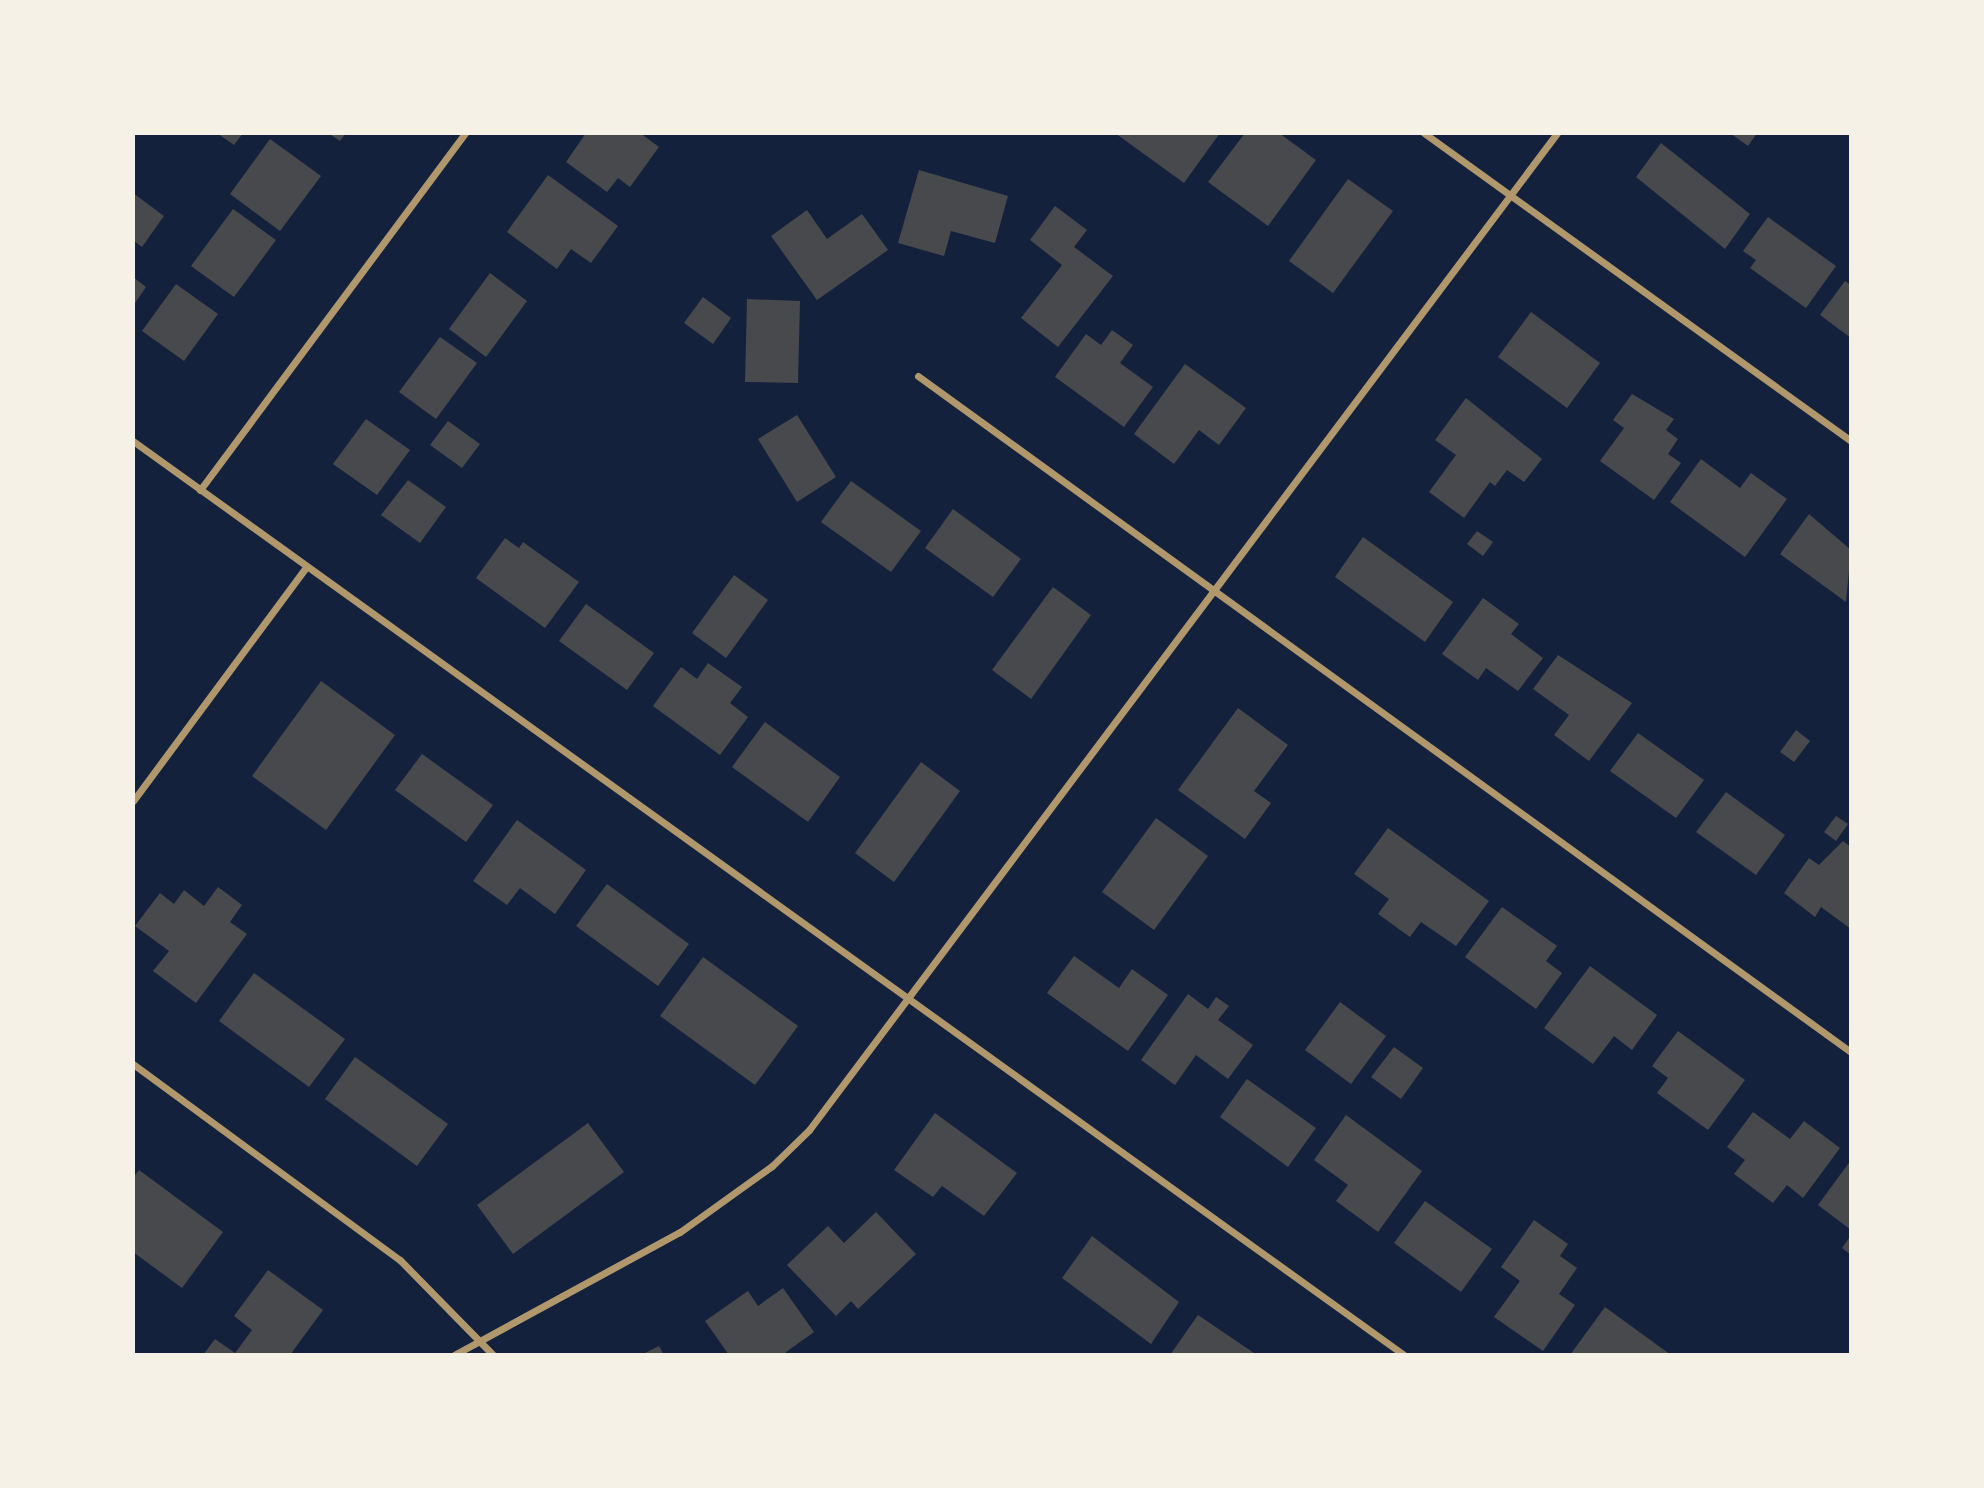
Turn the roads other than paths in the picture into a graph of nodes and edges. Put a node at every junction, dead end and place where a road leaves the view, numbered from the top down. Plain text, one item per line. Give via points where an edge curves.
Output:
1 (464, 133) edge
2 (1424, 133) edge
3 (1557, 133) edge
4 (1511, 195) junction
5 (918, 376) dead end
6 (133, 441) edge
7 (1851, 441) edge
8 (200, 490) junction
9 (306, 567) junction
10 (1216, 589) junction
11 (133, 801) edge
12 (911, 1001) junction
13 (1851, 1052) edge
14 (133, 1064) edge
15 (482, 1339) junction
16 (454, 1355) edge
17 (493, 1355) edge
18 (1404, 1355) edge

1 - 8 street
2 - 4 street
3 - 4 street
4 - 7 street
4 - 10 street
5 - 10 street
6 - 8 street
8 - 9 street
9 - 11 street
9 - 12 street
10 - 12 street
10 - 13 street
12 - 15 street via 845,1088 772,1166 680,1232
12 - 18 street
14 - 15 street via 400,1260
15 - 16 street
15 - 17 street

